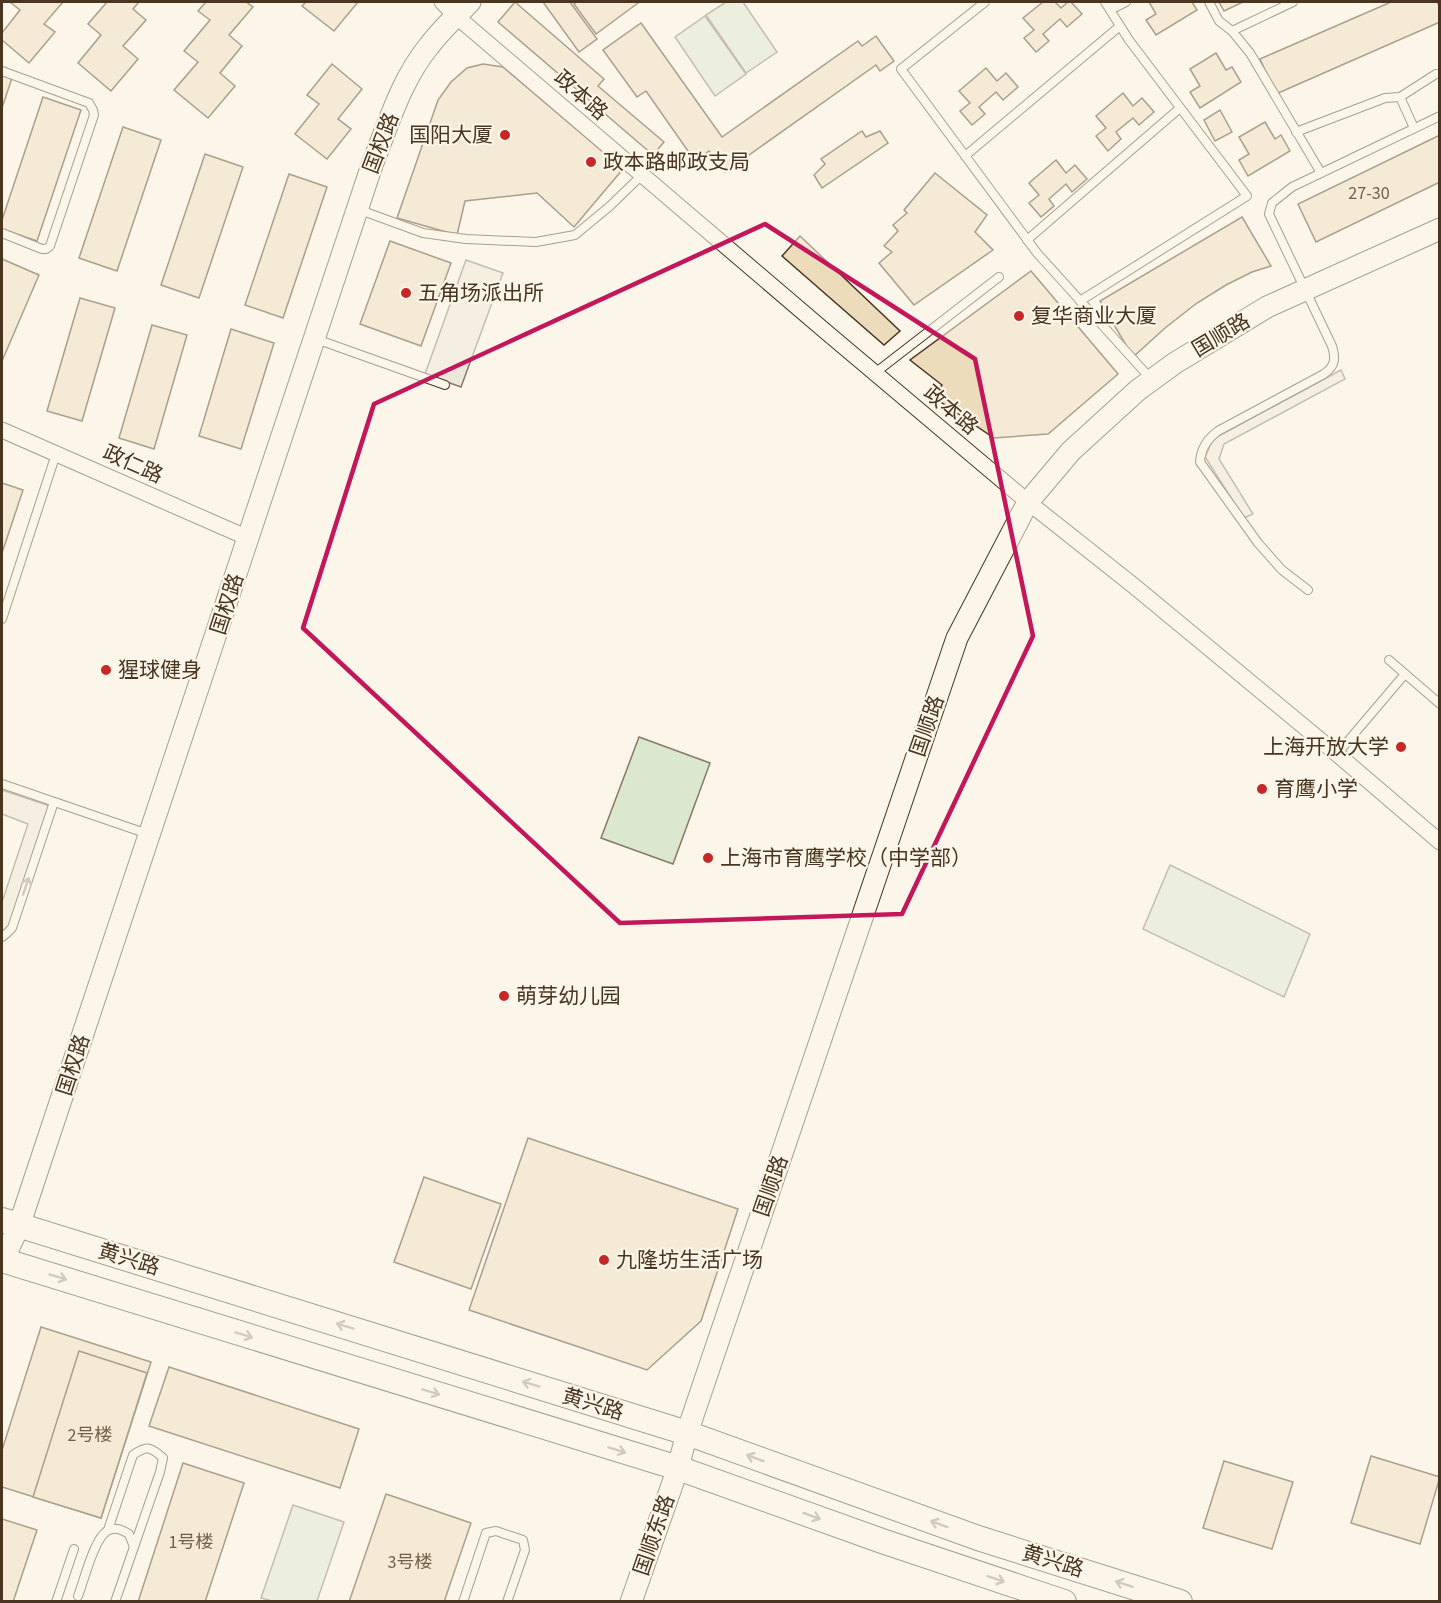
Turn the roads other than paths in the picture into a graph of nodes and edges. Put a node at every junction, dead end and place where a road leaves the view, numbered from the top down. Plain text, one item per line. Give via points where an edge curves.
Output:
1 (984, 2) edge
2 (1105, 2) edge
3 (1113, 2) edge
4 (1126, 2) edge
5 (1209, 2) edge
6 (1293, 2) edge
7 (456, 6) edge
8 (1120, 26) junction
9 (1232, 32) junction
10 (2, 71) edge
11 (1436, 74) dead end
12 (1400, 97) junction
13 (1180, 108) junction
14 (1440, 116) edge
15 (1414, 128) junction
16 (1296, 132) junction
17 (965, 156) junction
18 (1321, 173) junction
19 (642, 175) junction
20 (358, 209) junction
21 (1440, 229) edge
22 (2, 233) edge
23 (1027, 240) junction
24 (999, 277) dead end
25 (1305, 290) junction
26 (1080, 301) junction
27 (315, 338) junction
28 (874, 373) junction
29 (1152, 380) junction
30 (444, 385) dead end
31 (2, 430) edge
32 (56, 454) junction
33 (1028, 502) junction
34 (248, 538) junction
35 (1308, 590) dead end
36 (2, 619) edge
37 (1389, 660) dead end
38 (1405, 674) junction
39 (1440, 704) edge
40 (1337, 754) junction
41 (2, 784) edge
42 (54, 802) junction
43 (150, 834) junction
44 (1440, 842) edge
45 (2, 937) edge
46 (10, 1223) edge
47 (2, 1261) edge
48 (687, 1433) junction
49 (678, 1468) junction
50 (108, 1530) junction
51 (134, 1547) junction
52 (74, 1549) dead end
53 (78, 1596) dead end
54 (1049, 1599) edge
55 (56, 1602) edge
56 (115, 1602) edge
57 (463, 1602) edge
58 (507, 1602) edge
59 (631, 1602) edge
60 (1180, 1602) edge

1 - 17 lane via 901,69
2 - 8 lane
3 - 4 lane via 1116,7
5 - 9 lane via 1219,21
6 - 9 lane
7 - 19 street, 政本路
7 - 20 street, 国权路 via 399,96
8 - 13 lane
8 - 17 lane
9 - 16 lane via 1250,52
10 - 22 lane via 89,103 94,115 50,246 42,249
11 - 12 lane
12 - 15 lane
12 - 16 lane via 1384,98
13 - 23 lane
13 - 26 lane via 1247,196
14 - 15 lane
15 - 18 lane
16 - 18 lane
17 - 23 lane
18 - 25 lane via 1272,203 1269,214
19 - 20 lane via 574,235 536,243 423,233
19 - 28 street, 政本路
20 - 27 street, 国权路
21 - 25 street, 国顺路
23 - 26 lane
24 - 28 lane
25 - 29 street, 国顺路 via 1267,307
25 - 35 lane via 1335,354 1333,365 1324,374 1218,431 1203,446 1200,462 1258,543 1282,570
26 - 29 lane
27 - 30 lane
27 - 34 street, 国权路
28 - 33 street, 政本路
29 - 33 street, 国顺路 via 1071,451
31 - 32 street, 政仁路
32 - 34 street, 政仁路
32 - 36 lane
33 - 40 street, 政本路
33 - 48 street, 国顺路 via 957,638
34 - 43 street, 国权路
37 - 38 lane
38 - 39 lane
38 - 40 lane
40 - 44 street, 政本路
41 - 42 lane
42 - 43 lane
45 -> 42 lane via 12,928
43 - 46 street, 国权路
46 - 47 street, 国权路
48 -> 46 main road, 黄兴路
47 -> 49 main road, 黄兴路
48 - 49 street, 国顺路
60 -> 48 main road, 黄兴路 via 978,1538
49 -> 54 main road, 黄兴路
49 - 59 street, 国顺东路
50 - 51 lane via 121,1529 129,1534
50 - 51 lane via 133,1455 143,1448 153,1449 163,1458
50 - 53 lane via 96,1544
51 - 56 lane
52 - 55 lane
57 - 58 lane via 486,1533 496,1531 523,1540 525,1550

